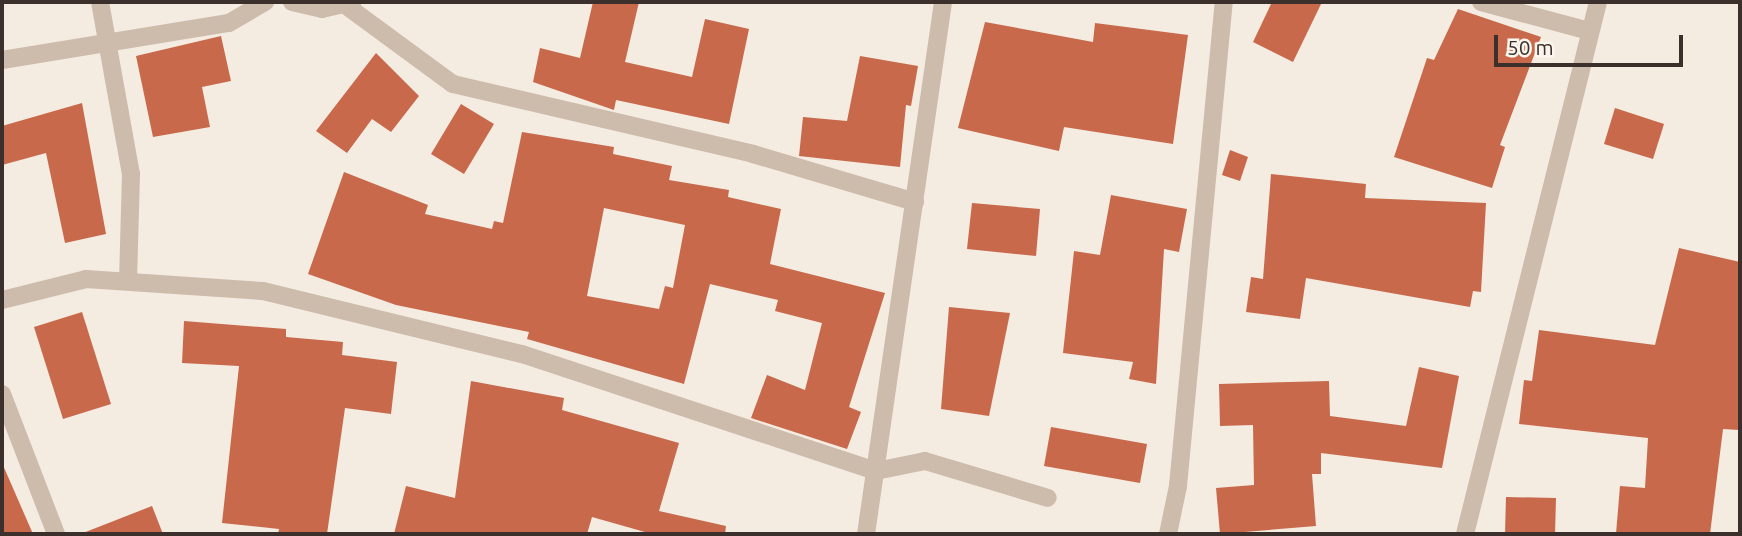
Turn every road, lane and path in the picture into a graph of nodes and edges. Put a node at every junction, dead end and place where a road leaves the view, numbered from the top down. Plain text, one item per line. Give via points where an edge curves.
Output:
1 (100, 2) edge
2 (265, 2) edge
3 (292, 2) edge
4 (943, 2) edge
5 (1224, 2) edge
6 (1482, 2) edge
7 (1598, 2) edge
8 (350, 4) edge
9 (1589, 31) junction
10 (108, 47) junction
11 (2, 60) edge
12 (915, 202) junction
13 (128, 280) junction
14 (2, 300) edge
15 (2, 394) edge
16 (876, 471) junction
17 (1048, 498) dead end
18 (56, 534) edge
19 (866, 534) edge
20 (1168, 534) edge
21 (1465, 534) edge

1 - 10 street
2 - 10 street via 229,23
3 - 8 street
4 - 12 street
5 - 20 street via 1178,486
6 - 9 street
7 - 9 street
8 - 12 street via 453,84 753,155
9 - 21 street
10 - 11 street
10 - 13 street via 134,201
12 - 16 street
13 - 14 street via 58,283
13 - 16 street via 262,290 404,322 620,383
15 - 18 street
16 - 17 street via 925,461
16 - 19 street

